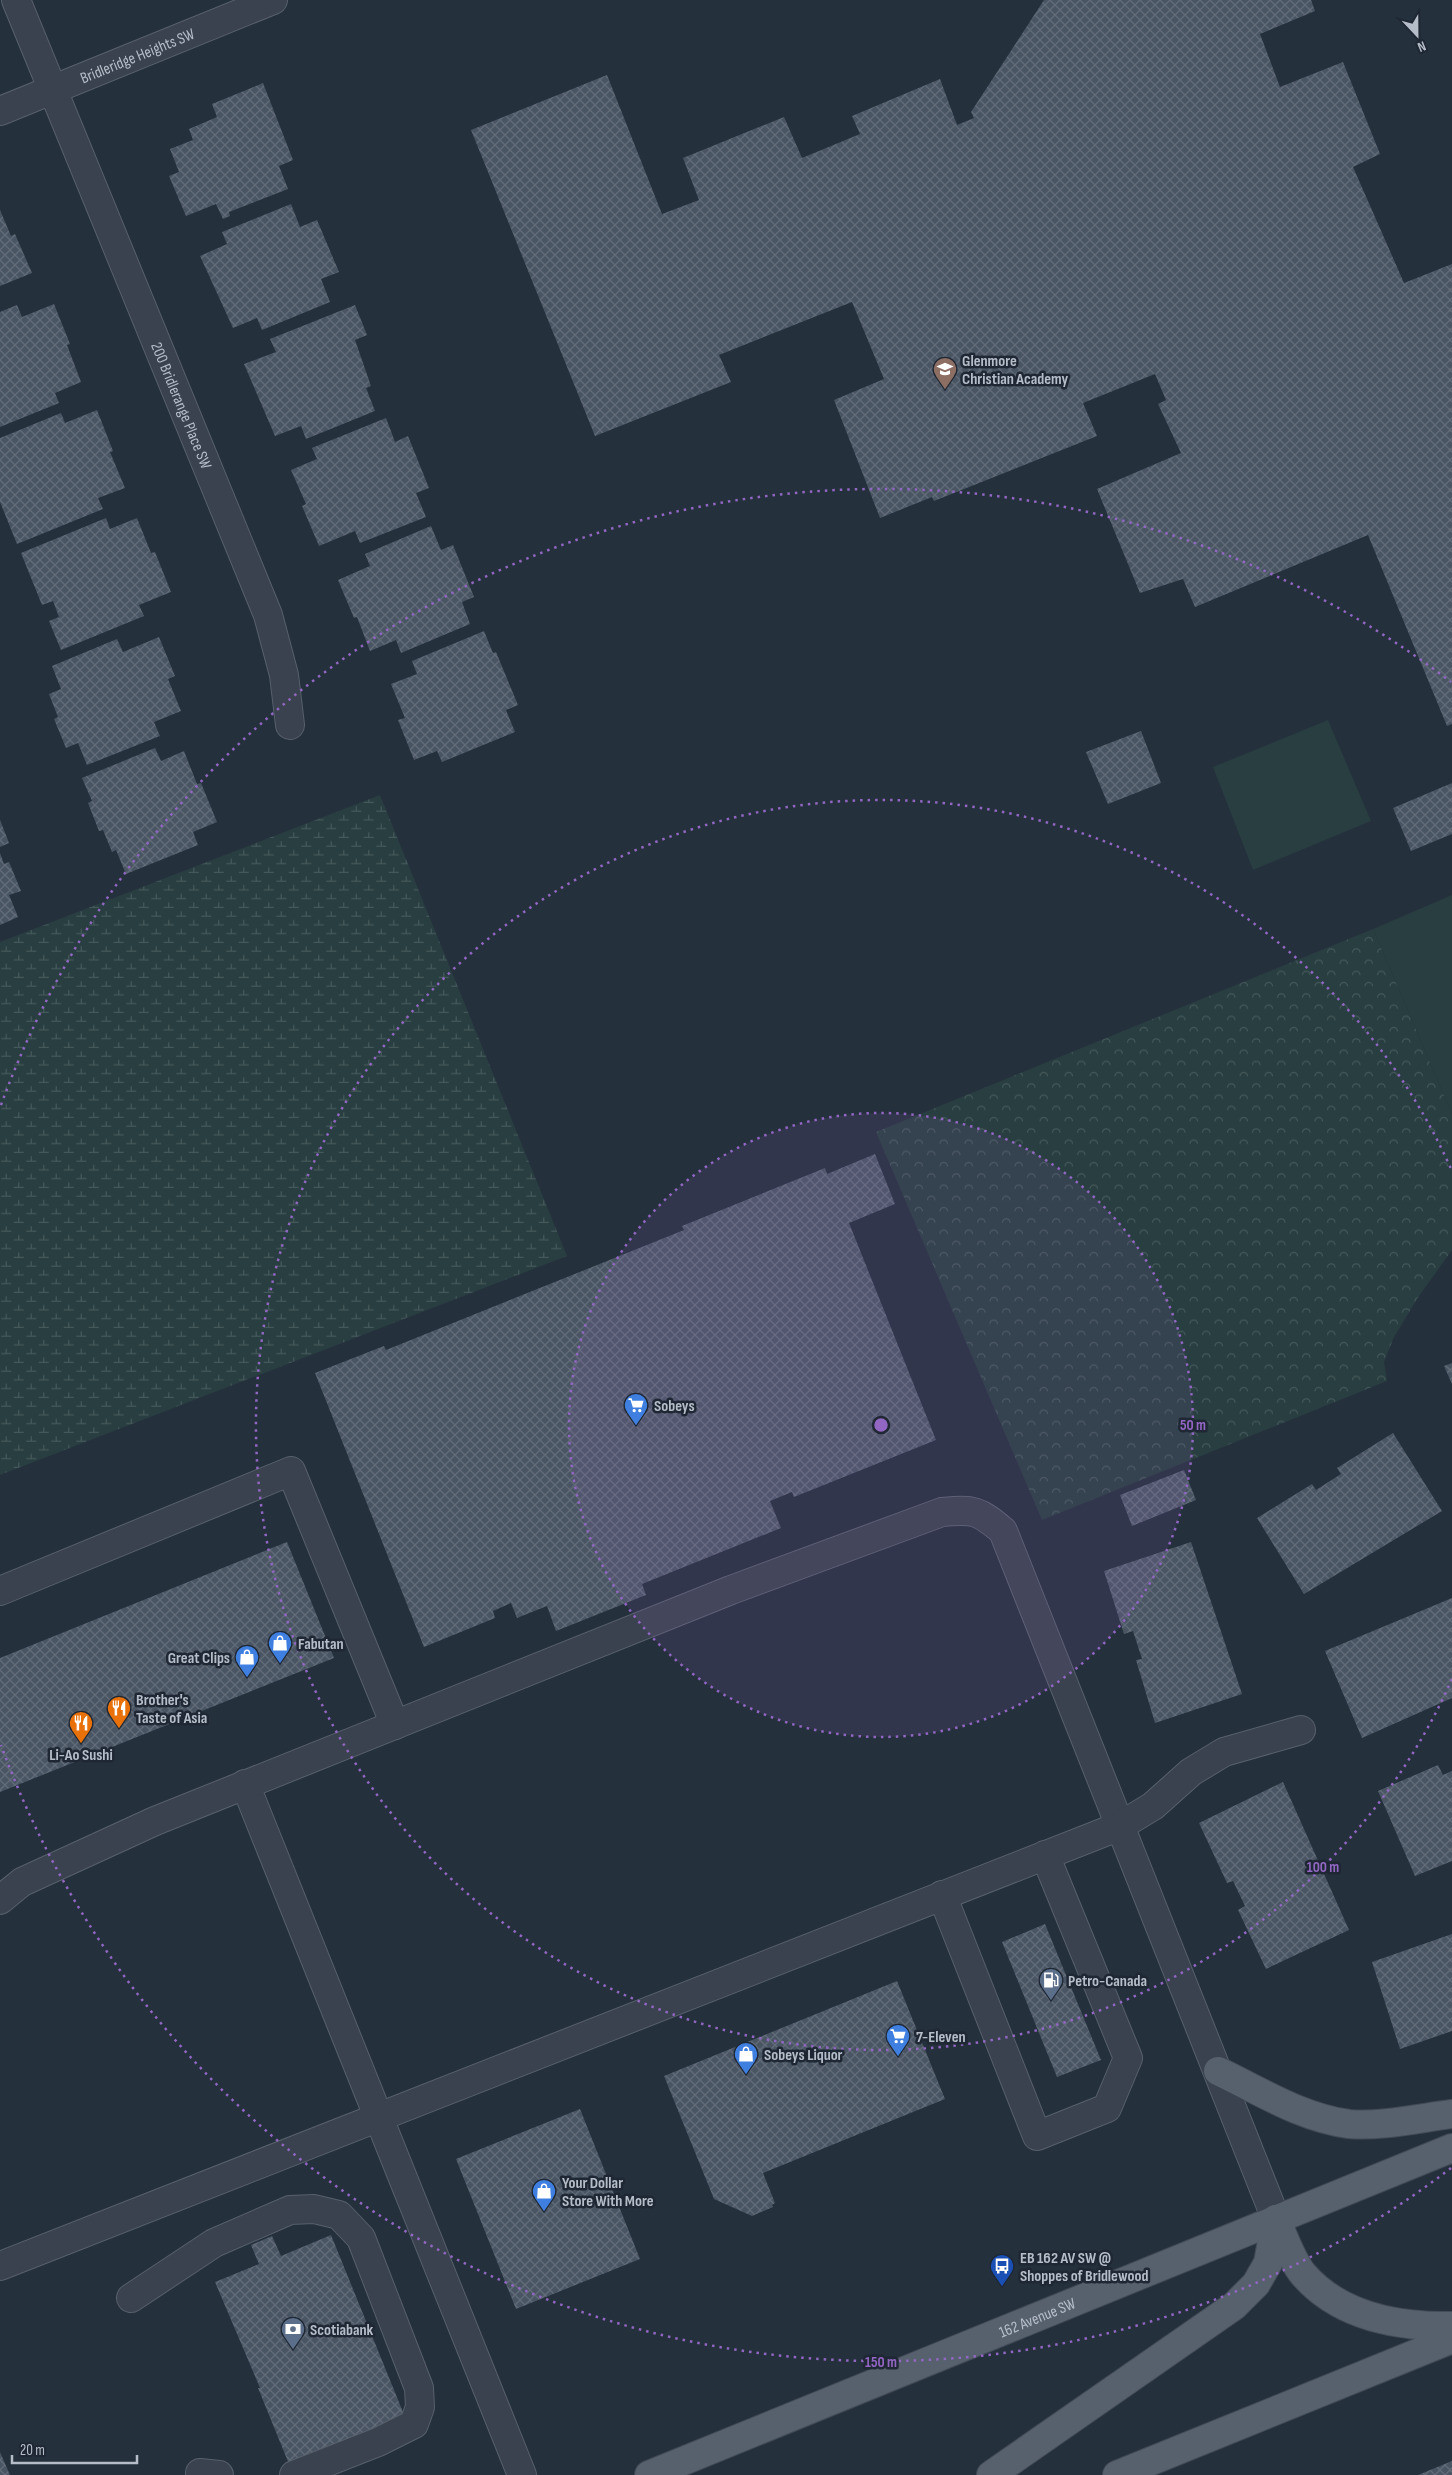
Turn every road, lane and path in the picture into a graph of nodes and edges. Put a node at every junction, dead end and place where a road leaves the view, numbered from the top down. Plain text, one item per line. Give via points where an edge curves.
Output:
1 (16, 0) edge
2 (273, 0) edge
3 (52, 90) junction
4 (0, 111) edge
5 (290, 725) dead end
6 (0, 1591) edge
7 (395, 1725) junction
8 (1301, 1730) dead end
9 (245, 1784) junction
10 (1120, 1826) junction
11 (1045, 1855) junction
12 (942, 1895) junction
13 (0, 1900) edge
14 (1218, 2071) junction
15 (1452, 2114) edge
16 (378, 2117) junction
17 (1452, 2148) edge
18 (1276, 2219) junction
19 (0, 2266) edge
20 (131, 2298) dead end
21 (1452, 2326) edge
22 (1452, 2338) edge
23 (294, 2475) edge
24 (522, 2475) edge
25 (649, 2475) edge
26 (990, 2475) edge
27 (1117, 2475) edge

1 - 3 street, 200 Bridlerange Place SW
2 - 3 street, Bridleridge Heights SW
3 - 4 street, Bridleridge Heights SW
3 - 5 street, 200 Bridlerange Place SW via 268,615 284,675
6 - 7 street via 291,1471
7 - 9 street
7 - 10 street via 732,1590 942,1512 967,1510 984,1515 1003,1531
8 - 10 street via 1224,1752 1191,1772 1153,1806
9 - 13 street via 22,1882
9 - 16 street
10 - 11 street
10 - 14 street
11 - 12 street
11 - 12 street via 1128,2058 1107,2108 1037,2136
12 - 16 street
14 - 15 main road via 1303,2111 1350,2124
14 - 18 street
16 - 19 street
16 - 24 street
17 - 18 main road, 162 Avenue SW
18 - 21 main road via 1301,2273 1326,2297 1357,2314 1422,2326
18 - 25 main road, 162 Avenue SW
18 - 26 main road via 1268,2263 1256,2284 1234,2306
20 - 23 street via 214,2243 290,2210 314,2209 339,2215 361,2238 419,2388 420,2407 414,2424
22 - 27 main road

